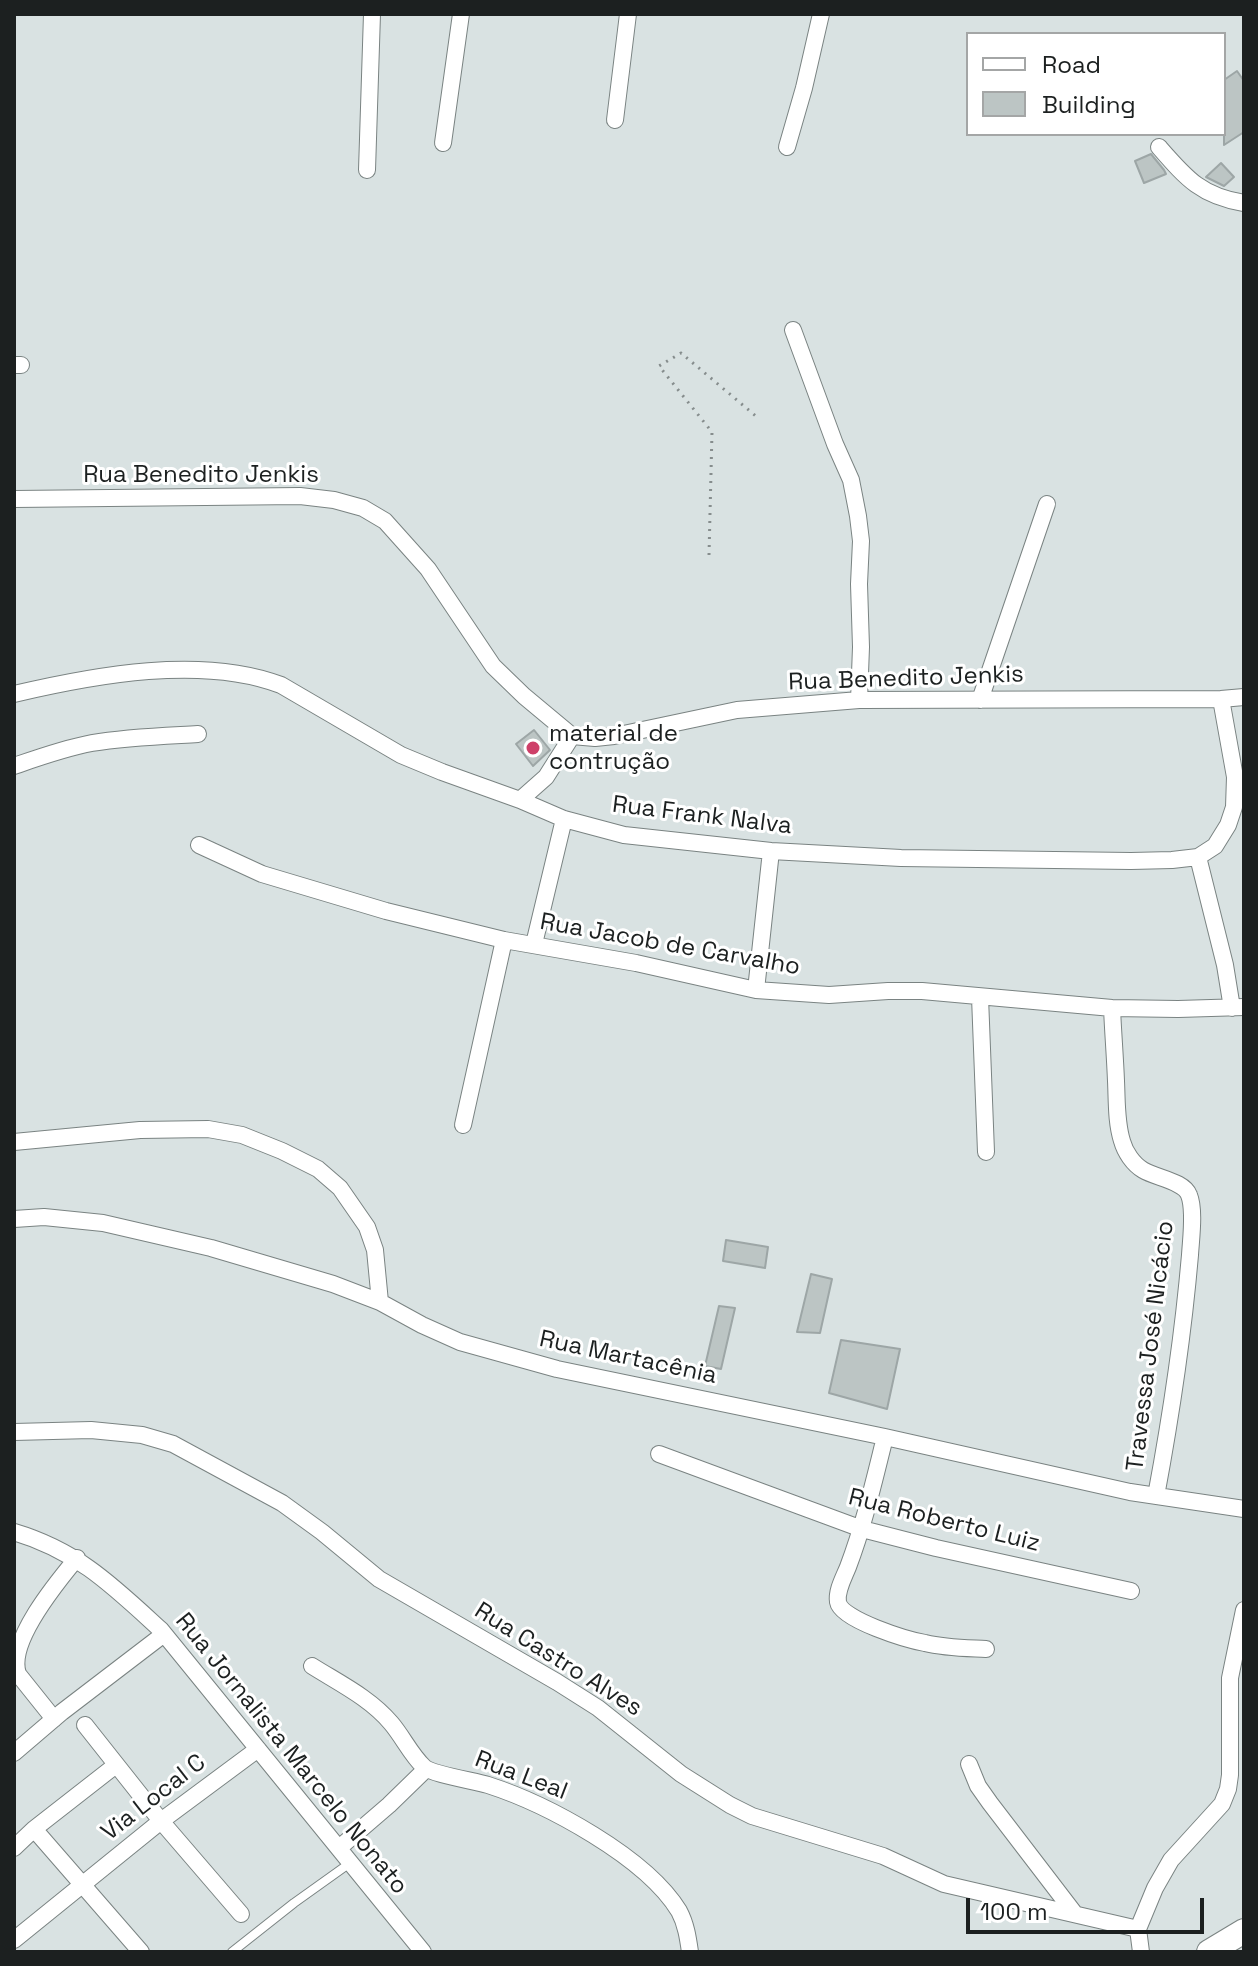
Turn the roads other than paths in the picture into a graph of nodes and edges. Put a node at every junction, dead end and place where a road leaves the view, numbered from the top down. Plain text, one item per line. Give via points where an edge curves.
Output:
1 (372, 14) edge
2 (461, 14) edge
3 (628, 14) edge
4 (821, 14) edge
5 (615, 120) dead end
6 (443, 143) dead end
7 (787, 147) dead end
8 (1159, 147) dead end
9 (367, 170) dead end
10 (1240, 202) edge
11 (793, 330) dead end
12 (14, 499) edge
13 (1047, 504) dead end
14 (14, 694) edge
15 (1244, 697) edge
16 (1221, 699) junction
17 (859, 700) junction
18 (980, 700) junction
19 (198, 734) dead end
20 (572, 736) junction
21 (14, 766) edge
22 (520, 800) junction
23 (564, 819) junction
24 (199, 845) dead end
25 (771, 851) junction
26 (1198, 857) junction
27 (504, 940) junction
28 (534, 944) junction
29 (756, 990) junction
30 (980, 997) junction
31 (1112, 1008) junction
32 (1238, 1008) edge
33 (463, 1125) dead end
34 (14, 1142) edge
35 (986, 1152) dead end
36 (14, 1219) edge
37 (380, 1302) junction
38 (14, 1432) edge
39 (885, 1437) junction
40 (659, 1454) dead end
41 (1156, 1496) junction
42 (1244, 1509) edge
43 (862, 1529) junction
44 (14, 1532) edge
45 (77, 1558) junction
46 (1131, 1591) dead end
47 (1244, 1610) edge
48 (164, 1634) junction
49 (986, 1649) dead end
50 (312, 1666) dead end
51 (54, 1719) junction
52 (85, 1725) dead end
53 (258, 1749) junction
54 (14, 1753) edge
55 (969, 1764) dead end
56 (116, 1765) junction
57 (425, 1770) junction
58 (161, 1821) junction
59 (34, 1829) junction
60 (14, 1848) edge
61 (339, 1848) junction
62 (350, 1863) junction
63 (81, 1885) junction
64 (241, 1914) dead end
65 (1075, 1914) junction
66 (1138, 1929) junction
67 (1244, 1931) edge
68 (14, 1940) edge
69 (141, 1952) edge
70 (232, 1952) edge
71 (423, 1952) edge
72 (690, 1952) edge
73 (1141, 1952) edge
74 (1209, 1952) edge

1 - 9 street
2 - 6 street
3 - 5 street
4 - 7 street
8 - 10 street via 1197,186
11 - 17 street via 851,480 858,516
12 - 20 street, Rua Benedito Jenkis via 300,496 363,508 385,521 428,569 493,666
13 - 18 street
14 - 22 street, Rua Frank Nalva via 152,671 232,671 281,685 401,755
15 - 16 street, Rua Benedito Jenkis
16 - 18 street, Rua Benedito Jenkis
16 - 26 street via 1235,777 1234,807 1215,846
17 - 18 street, Rua Benedito Jenkis
17 - 20 street, Rua Benedito Jenkis via 737,710 614,736
19 - 21 street via 90,744
20 - 22 street via 546,777
22 - 23 street, Rua Frank Nalva
23 - 25 street, Rua Frank Nalva via 624,835
23 - 28 street
24 - 27 street, Rua Jacob de Carvalho via 262,874
25 - 26 street, Rua Frank Nalva via 901,858
25 - 29 street
26 - 32 street
27 - 28 street, Rua Jacob de Carvalho
27 - 33 street
28 - 29 street, Rua Jacob de Carvalho
29 - 30 street, Rua Jacob de Carvalho via 829,995 922,991
30 - 31 street, Rua Jacob de Carvalho
30 - 35 street
31 - 32 street, Rua Jacob de Carvalho
31 - 41 street, Travessa José Nicácio via 1122,1143 1141,1169 1183,1186 1191,1202 1180,1345
34 - 37 street via 208,1129 282,1151 318,1169 340,1188 367,1227
36 - 37 street, Rua Martacênia via 103,1223 333,1284
37 - 39 street, Rua Martacênia via 460,1342 503,1355
38 - 65 street, Rua Castro Alves via 91,1430 173,1444 282,1503 379,1579 588,1702 730,1805 883,1856 944,1884
39 - 41 street, Rua Martacênia
39 - 43 street
40 - 43 street, Rua Roberto Luiz
41 - 42 street, Rua Martacênia
43 - 46 street, Rua Roberto Luiz
43 - 49 street via 840,1590 842,1609 925,1643
44 - 45 street, Rua Jornalista Marcelo Nonato
45 - 48 street, Rua Jornalista Marcelo Nonato
45 - 51 street via 43,1600 16,1654 18,1674
47 - 66 street via 1230,1678 1228,1789 1222,1804 1171,1860
48 - 51 street
48 - 53 street, Rua Jornalista Marcelo Nonato
50 - 57 street via 363,1697 390,1721
51 - 54 street
52 - 56 street
53 - 58 street, Via Local C
53 - 61 street, Rua Jornalista Marcelo Nonato
55 - 65 street via 990,1803
56 - 58 street
56 - 59 street
57 - 61 street
57 - 72 street, Rua Leal via 489,1785 600,1839 665,1894 684,1922
58 - 63 street, Via Local C
58 - 64 street
59 - 60 street
59 - 63 street
61 - 62 street, Rua Jornalista Marcelo Nonato
62 - 70 lane
62 - 71 street, Rua Jornalista Marcelo Nonato
63 - 68 street, Via Local C
63 - 69 street
65 - 66 street, Rua Castro Alves
66 - 73 street
67 - 74 main road

